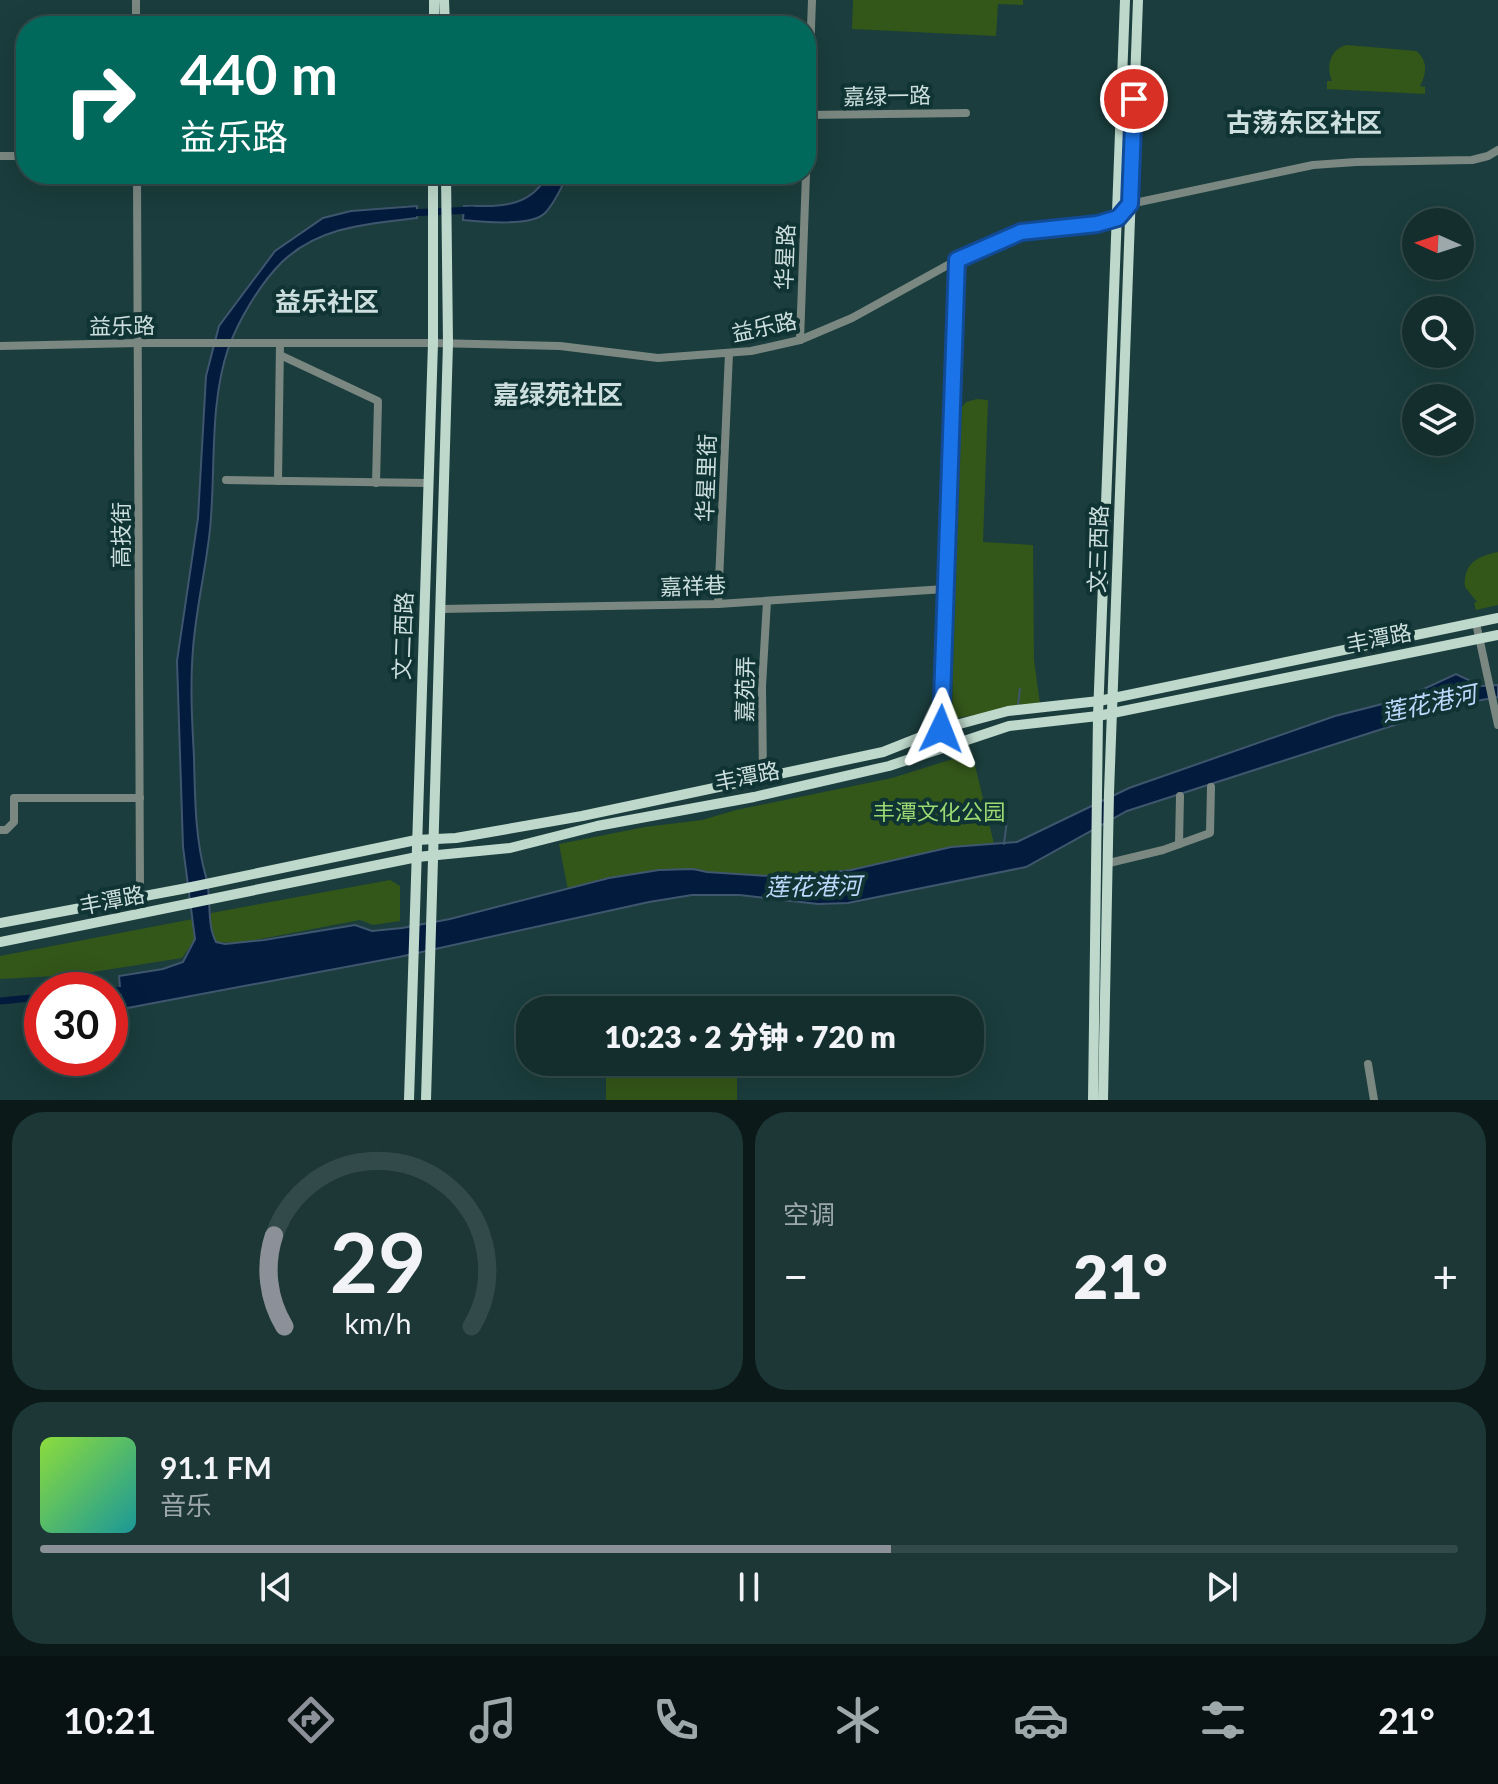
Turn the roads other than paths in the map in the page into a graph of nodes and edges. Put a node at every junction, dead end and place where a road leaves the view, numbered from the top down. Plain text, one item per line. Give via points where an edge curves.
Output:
1 (1125, 0) edge
2 (1138, 0) edge
3 (966, 113) dead end
4 (816, 115) edge
5 (1498, 150) edge
6 (137, 184) edge
7 (433, 184) edge
8 (446, 184) edge
9 (806, 184) edge
10 (1130, 204) junction
11 (1118, 218) junction
12 (957, 260) junction
13 (800, 340) junction
14 (138, 343) junction
15 (280, 343) junction
16 (433, 343) junction
17 (448, 343) junction
18 (0, 346) edge
19 (729, 353) junction
20 (280, 355) junction
21 (226, 480) dead end
22 (278, 481) junction
23 (376, 483) junction
24 (429, 483) junction
25 (945, 589) junction
26 (767, 601) junction
27 (718, 604) junction
28 (441, 609) junction
29 (1498, 618) edge
30 (1476, 623) junction
31 (1498, 635) edge
32 (1479, 639) junction
33 (1113, 698) junction
34 (1099, 701) junction
35 (1112, 713) junction
36 (1098, 716) junction
37 (1498, 725) edge
38 (941, 729) junction
39 (763, 777) junction
40 (1211, 787) dead end
41 (1104, 795) junction
42 (1180, 796) dead end
43 (140, 798) junction
44 (0, 830) edge
45 (1104, 835) junction
46 (433, 839) junction
47 (416, 840) junction
48 (1179, 844) junction
49 (433, 856) junction
50 (417, 857) junction
51 (1109, 863) junction
52 (140, 895) junction
53 (0, 923) edge
54 (0, 942) edge
55 (1368, 1064) dead end
56 (409, 1100) edge
57 (426, 1100) edge
58 (1093, 1100) edge
59 (1103, 1100) edge
60 (1374, 1100) edge

1 - 11 main road, 文三西路
2 - 10 main road, 文三西路
3 - 4 street, 嘉绿一路
5 - 10 street via 1472,160 1313,165
6 - 14 street, 高技街
7 - 16 main road, 文二西路
8 - 17 main road, 文二西路
9 - 13 street, 华星路
10 - 11 street
10 - 33 main road, 文三西路
11 - 12 street, 益乐路 via 1021,232
11 - 34 main road, 文三西路
12 - 13 street, 益乐路 via 852,318
12 - 25 street
13 - 19 street, 益乐路
14 - 15 street, 益乐路
14 - 18 street, 益乐路
14 - 43 street, 高技街
15 - 16 street, 益乐路
15 - 20 street
16 - 17 street, 益乐路
16 - 24 main road, 文二西路
17 - 19 street, 益乐路 via 560,346 658,358
17 - 28 main road, 文二西路
19 - 27 street, 华星里街
20 - 22 street
20 - 23 street via 378,401
21 - 22 street
22 - 23 street
23 - 24 street
24 - 47 main road, 文二西路
25 - 26 street, 嘉祥巷
25 - 38 street
26 - 27 street, 嘉祥巷
26 - 39 street, 嘉苑弄
27 - 28 street, 嘉祥巷
28 - 46 main road, 文二西路
29 - 30 main road, 丰潭路
30 - 32 street
30 - 33 main road, 丰潭路
31 - 32 main road, 丰潭路
32 - 35 main road, 丰潭路
32 - 37 street
33 - 34 main road, 丰潭路
33 - 35 main road, 文三西路
34 - 36 main road, 文三西路
34 - 38 main road, 丰潭路 via 1008,711
35 - 36 main road, 丰潭路
35 - 41 main road, 文三西路
36 - 41 main road, 文三西路
36 - 49 main road, 丰潭路 via 1009,726 875,770 510,848
38 - 39 main road, 丰潭路 via 883,752
39 - 46 main road, 丰潭路 via 514,829
40 - 48 street via 1210,833
41 - 45 main road, 文三西路
42 - 48 street
43 - 44 street via 14,798 14,822
43 - 52 street, 高技街
45 - 51 main road, 文三西路
45 - 58 main road, 文三西路
46 - 47 main road, 丰潭路
46 - 49 main road, 文二西路
47 - 50 main road, 文二西路
47 - 52 main road, 丰潭路
48 - 51 street
49 - 50 main road, 丰潭路
49 - 57 main road, 文二西路
50 - 54 main road, 丰潭路
50 - 56 main road, 文二西路
51 - 59 main road, 文三西路
52 - 53 main road, 丰潭路
55 - 60 street

